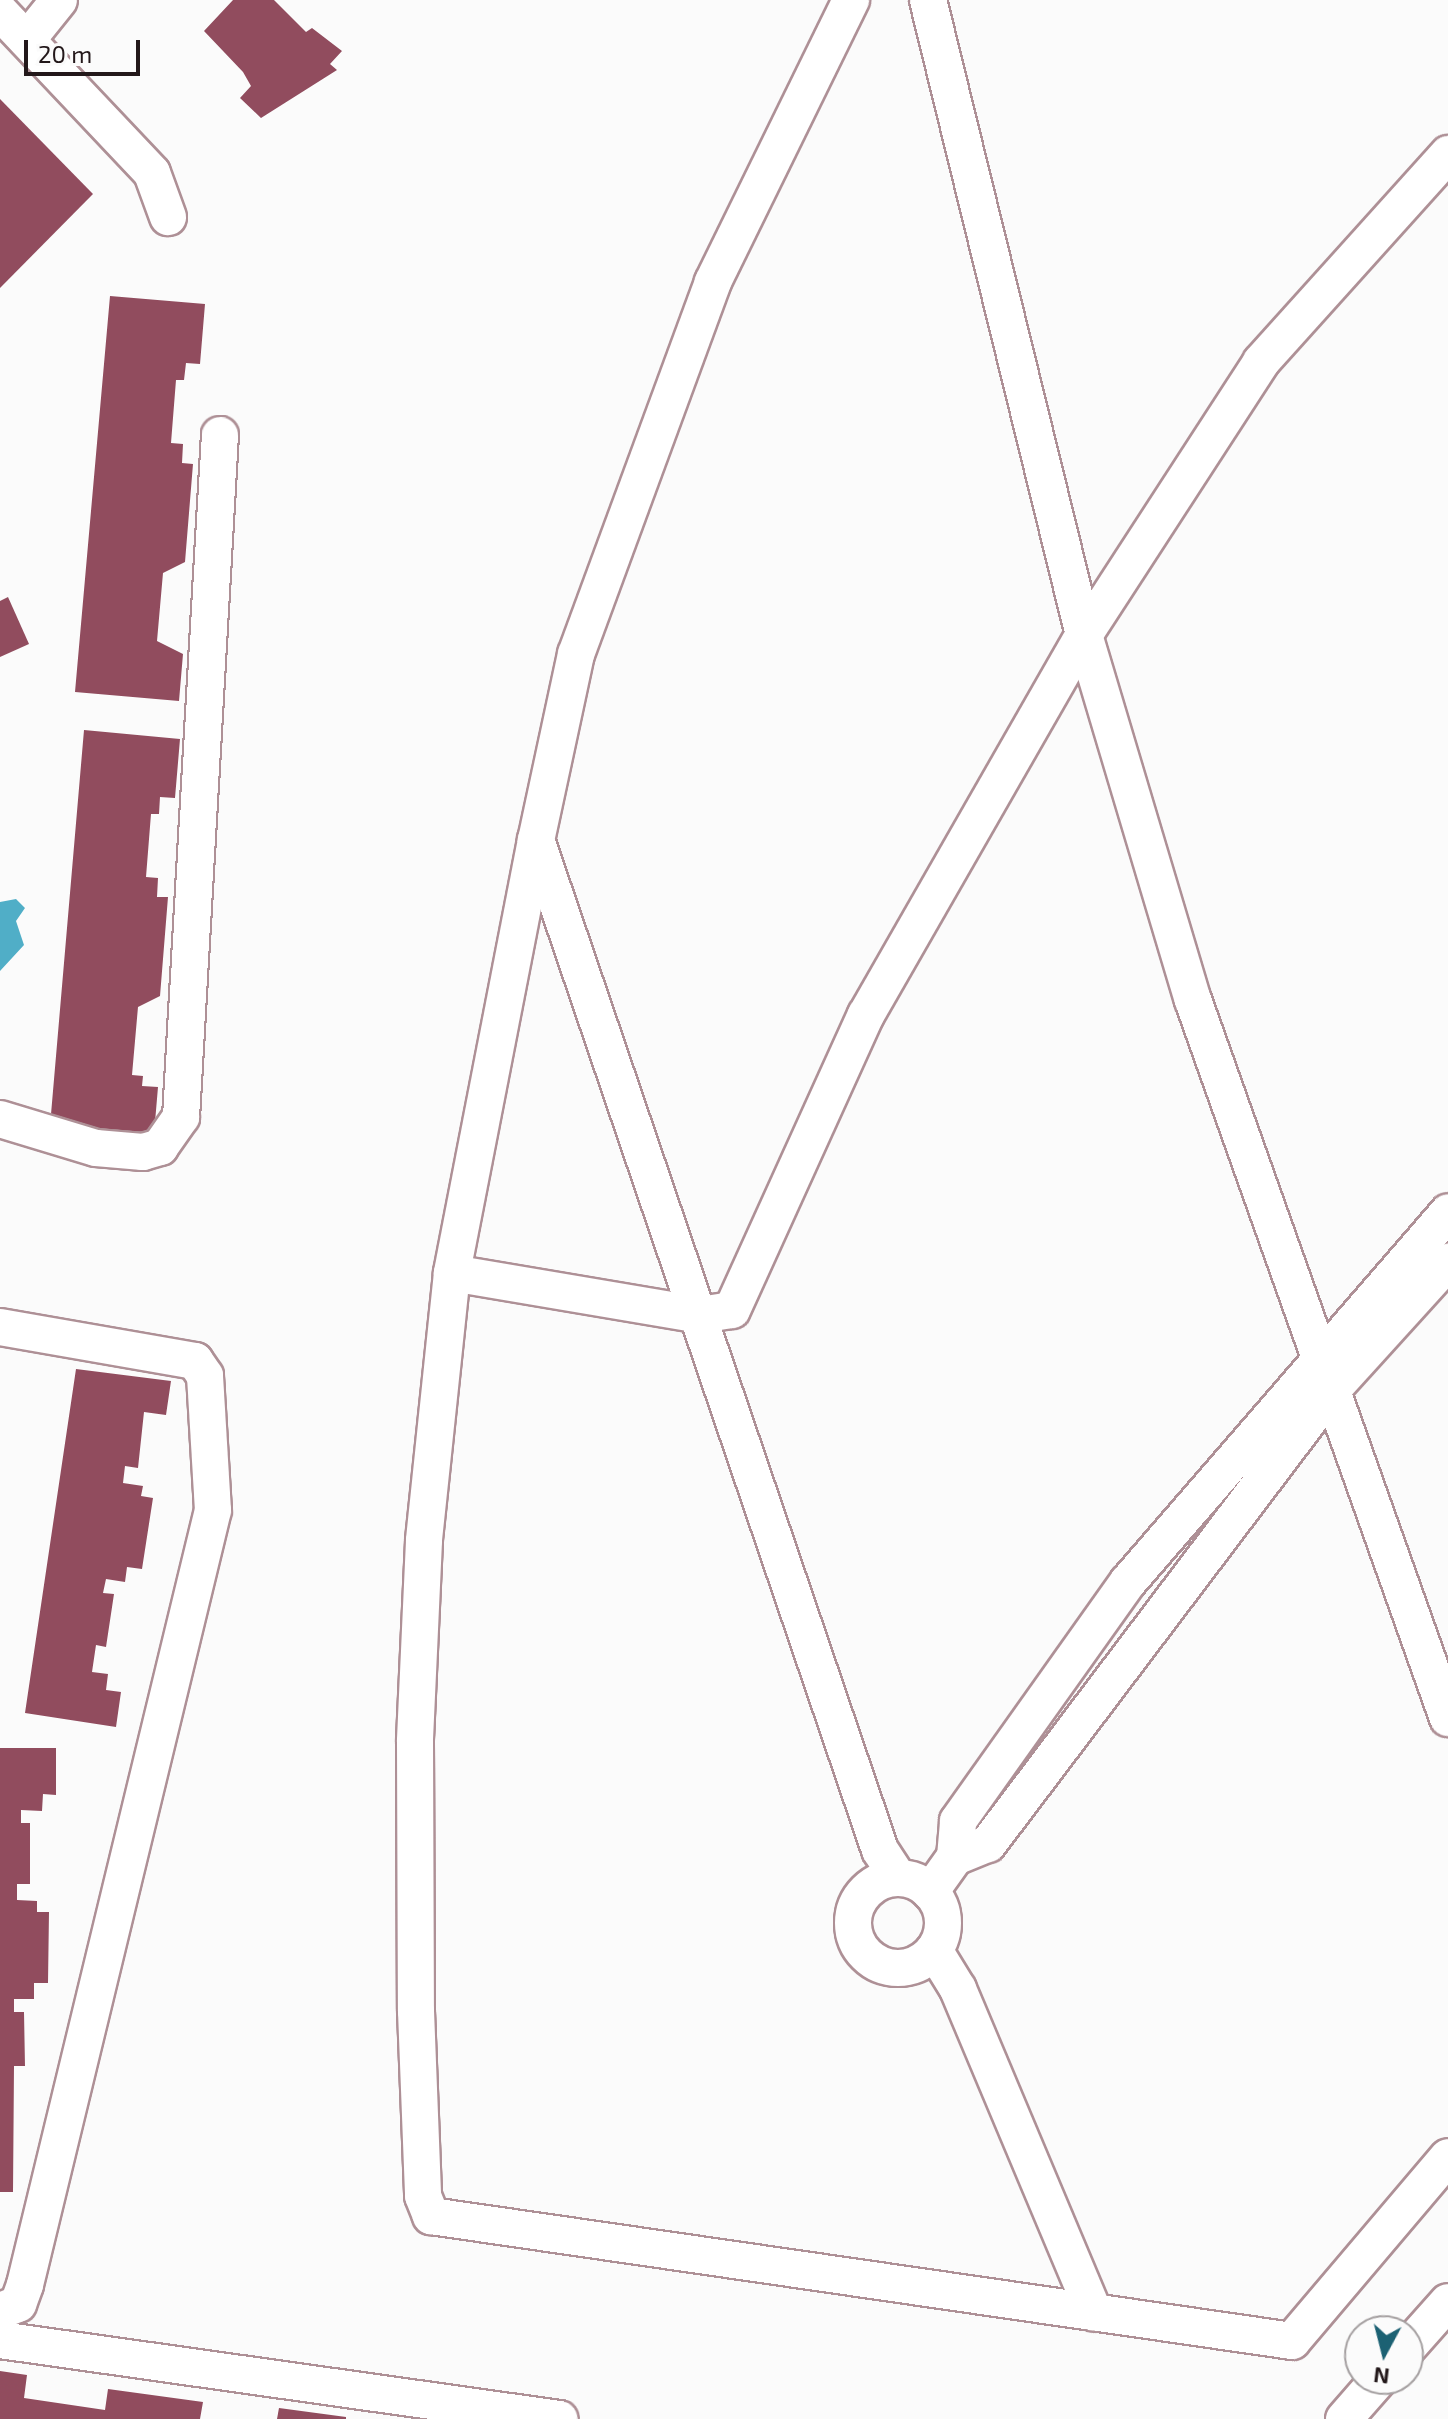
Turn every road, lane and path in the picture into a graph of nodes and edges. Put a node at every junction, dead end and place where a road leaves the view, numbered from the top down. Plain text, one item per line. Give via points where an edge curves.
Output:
1 (59, 0) edge
2 (851, 0) edge
3 (928, 0) edge
4 (0, 12) edge
5 (27, 40) junction
6 (1448, 154) edge
7 (168, 217) dead end
8 (220, 435) dead end
9 (1084, 635) junction
10 (536, 840) junction
11 (0, 1119) edge
12 (1448, 1212) edge
13 (1448, 1262) edge
14 (452, 1273) junction
15 (700, 1315) junction
16 (0, 1327) edge
17 (1317, 1356) junction
18 (1330, 1392) junction
19 (1448, 1718) edge
20 (955, 1857) junction
21 (914, 1885) junction
22 (934, 1950) junction
23 (1448, 2157) edge
24 (1448, 2302) edge
25 (0, 2311) edge
26 (1094, 2313) junction
27 (1424, 2329) edge
28 (0, 2340) edge
29 (1365, 2395) edge
30 (559, 2419) edge
31 (1344, 2419) edge

1 - 5 street
2 - 10 street via 713,282 576,654
3 - 9 street
4 - 5 street
5 - 7 street via 152,173
6 - 9 street via 1261,362
8 - 11 street via 181,1117 160,1147 143,1152 96,1148
9 - 15 street via 866,1015 732,1310
9 - 17 street via 1193,1000
10 - 14 street
10 - 15 street
12 - 17 street
13 - 18 street
14 - 15 street
14 - 26 street via 424,1541 415,1742 416,2011 423,2196 431,2216
15 - 21 street via 880,1850
16 - 25 street via 195,1361 205,1376 213,1510 25,2285 18,2304
17 - 18 street
17 - 20 street via 1128,1582 958,1821
18 - 19 street
18 - 20 street via 988,1844
20 - 21 street
21 - 22 street via 943,1927
21 - 22 street via 859,1899 858,1943 894,1968
22 - 26 street via 958,1989
23 - 26 street via 1292,2341
24 - 27 street
28 - 30 street
29 - 31 street

